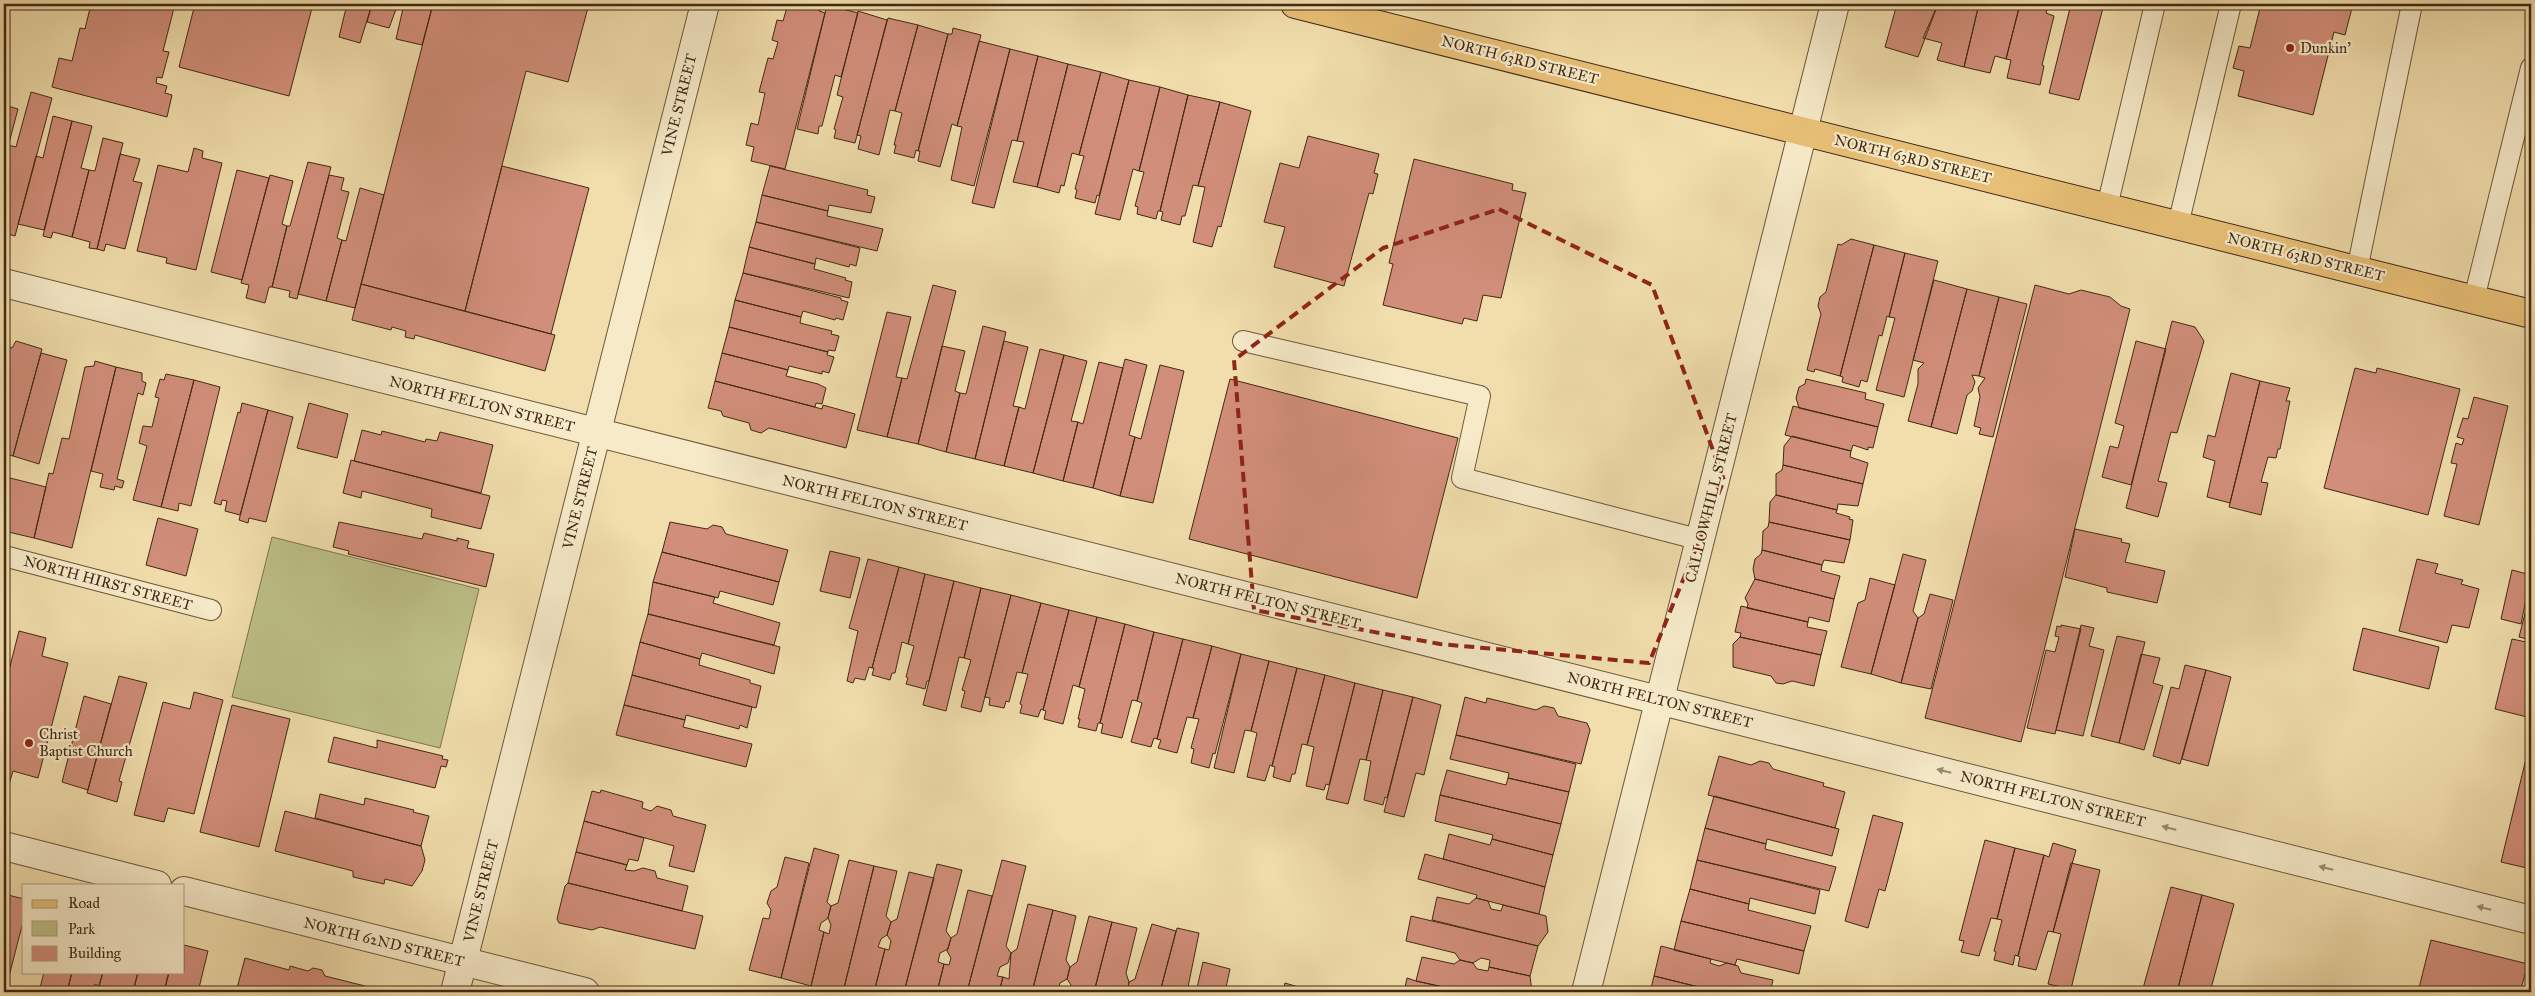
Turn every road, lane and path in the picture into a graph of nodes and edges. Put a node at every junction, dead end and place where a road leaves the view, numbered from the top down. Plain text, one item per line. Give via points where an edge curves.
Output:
1 (705, 4) edge
2 (1295, 4) edge
3 (1835, 4) edge
4 (2155, 4) edge
5 (2231, 4) edge
6 (2412, 4) edge
7 (2531, 68) edge
8 (1803, 132) junction
9 (2107, 208) junction
10 (2178, 225) junction
11 (2357, 270) junction
12 (4, 283) edge
13 (2474, 299) junction
14 (2531, 314) edge
15 (1243, 341) dead end
16 (596, 433) junction
17 (1701, 540) junction
18 (4, 556) edge
19 (211, 610) dead end
20 (1660, 699) junction
21 (4, 846) edge
22 (153, 884) edge
23 (185, 892) edge
24 (2531, 920) edge
25 (463, 961) junction
26 (455, 992) edge
27 (585, 992) edge
28 (1586, 992) edge

1 - 16 street, VINE STREET
2 - 8 main road, NORTH 63RD STREET
3 - 8 street, CALLOWHILL STREET
4 - 9 lane
5 - 10 lane
6 - 11 lane
7 - 13 lane
8 - 9 main road, NORTH 63RD STREET
8 - 17 street, CALLOWHILL STREET
9 - 10 main road, NORTH 63RD STREET
10 - 11 main road, NORTH 63RD STREET
11 - 13 main road, NORTH 63RD STREET
12 - 16 street, NORTH FELTON STREET
13 - 14 main road, NORTH 63RD STREET
15 - 17 lane via 1480,396 1462,478
16 - 20 street, NORTH FELTON STREET
16 - 25 street, VINE STREET
17 - 20 street, CALLOWHILL STREET
18 - 19 lane, NORTH HIRST STREET
24 -> 20 street, NORTH FELTON STREET
20 - 28 street, CALLOWHILL STREET
21 - 22 street
23 - 25 street, NORTH 62ND STREET
25 - 26 street, VINE STREET
25 - 27 street, NORTH 62ND STREET

